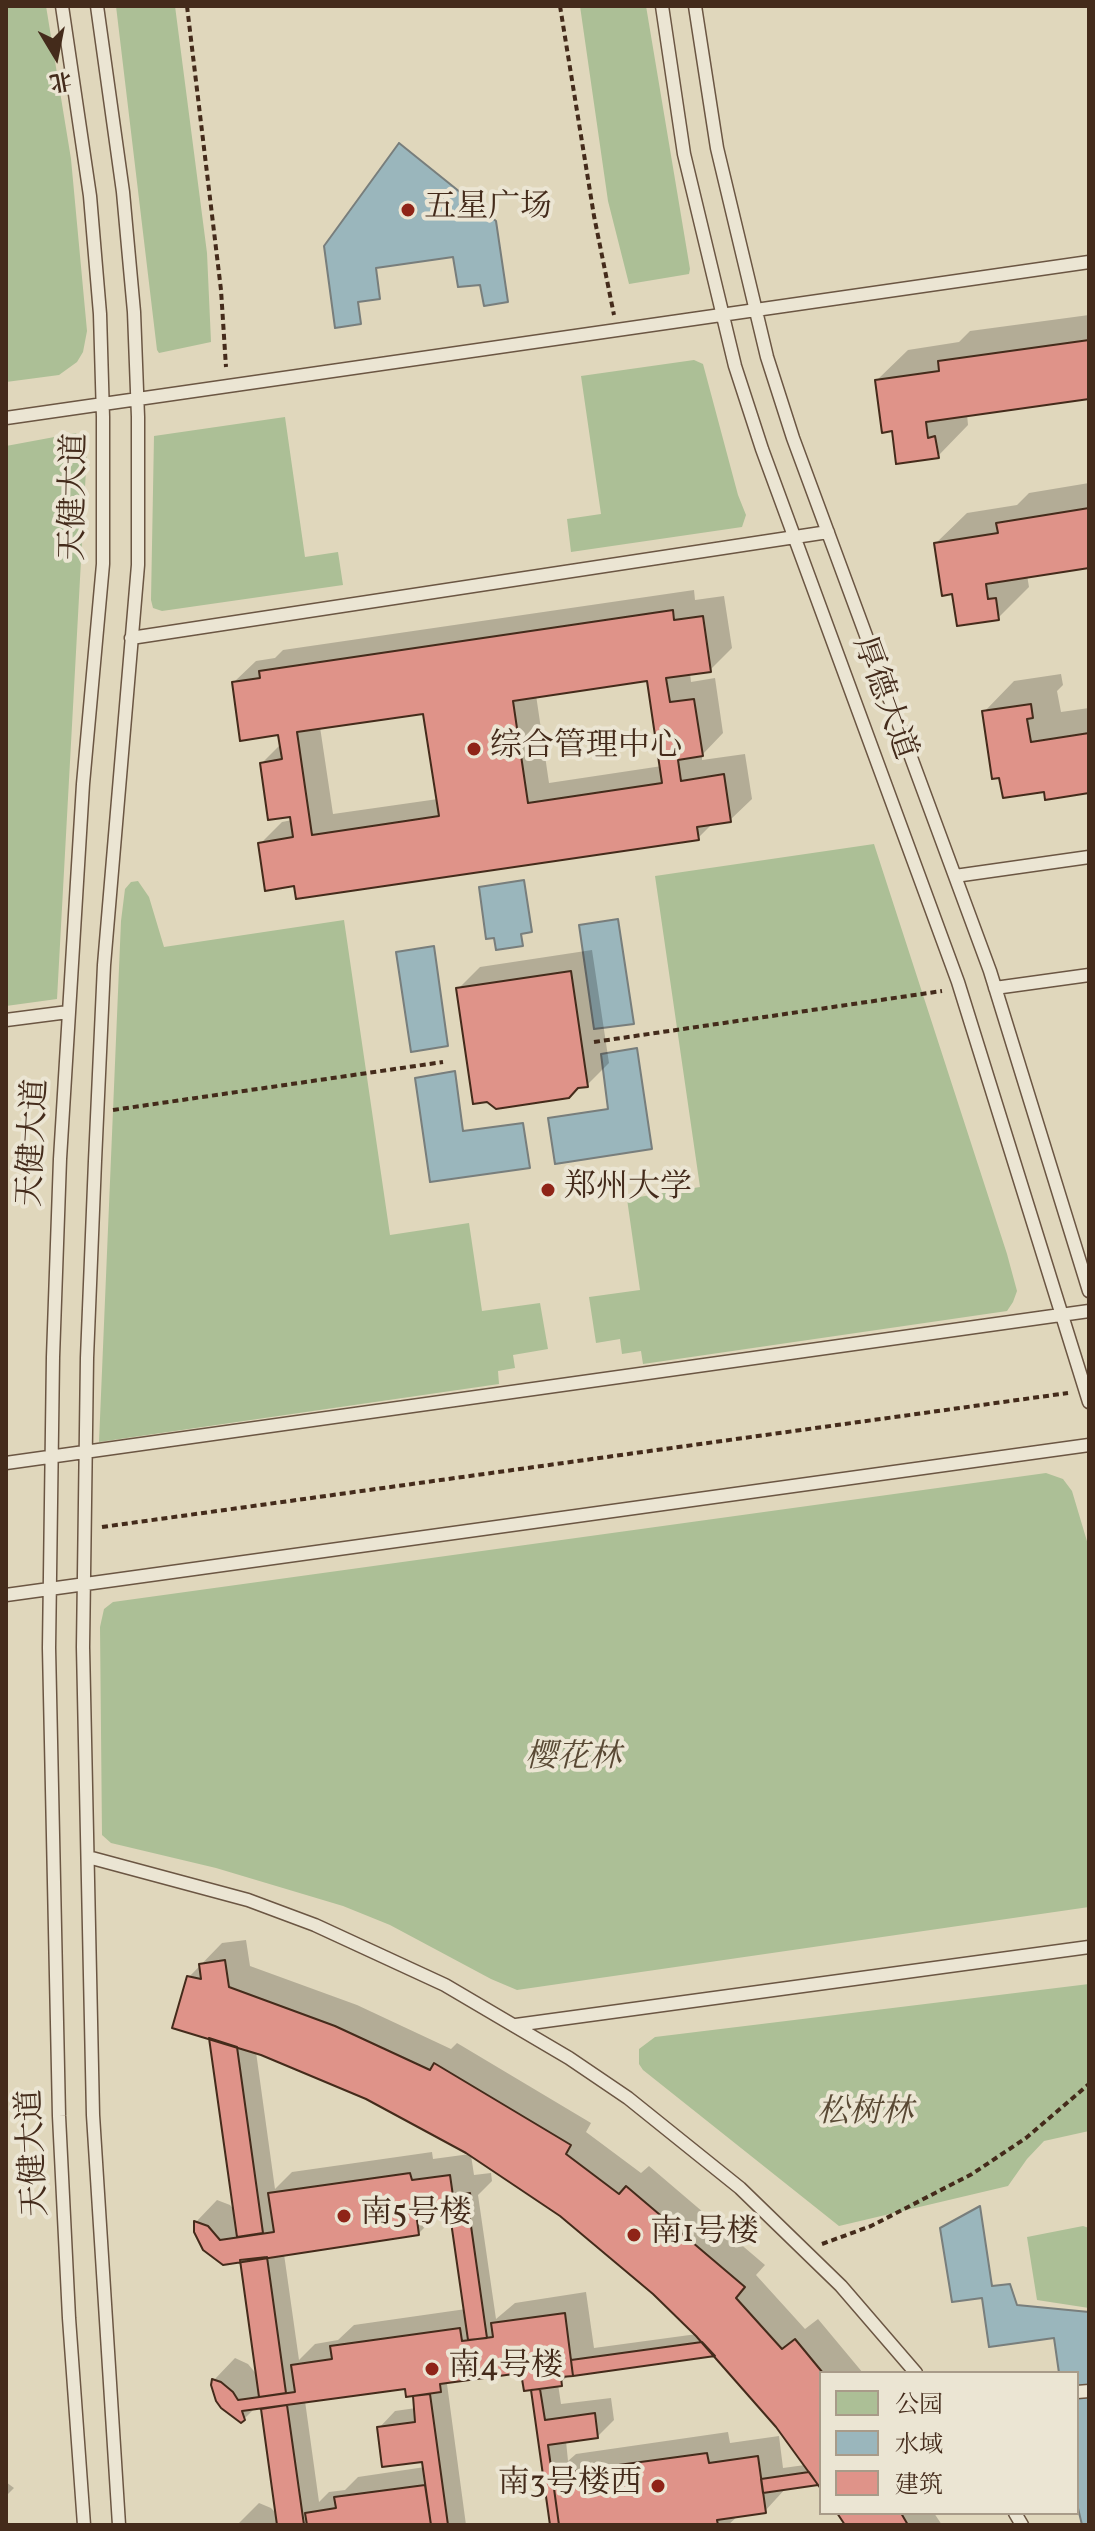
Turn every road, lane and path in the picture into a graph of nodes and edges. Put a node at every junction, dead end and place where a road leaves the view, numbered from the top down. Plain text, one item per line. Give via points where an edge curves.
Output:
1 (62, 6) edge
2 (97, 6) edge
3 (187, 6) edge
4 (560, 6) edge
5 (662, 6) edge
6 (695, 6) edge
7 (1089, 262) edge
8 (755, 309) junction
9 (722, 314) junction
10 (617, 329) junction
11 (227, 386) junction
12 (137, 399) junction
13 (103, 404) junction
14 (6, 418) edge
15 (828, 532) junction
16 (795, 538) junction
17 (131, 638) junction
18 (1089, 857) edge
19 (955, 876) junction
20 (1089, 975) edge
21 (960, 988) junction
22 (995, 988) junction
23 (68, 1012) junction
24 (6, 1020) edge
25 (594, 1042) dead end
26 (443, 1062) dead end
27 (97, 1112) junction
28 (1089, 1291) edge
29 (1089, 1311) edge
30 (1062, 1315) junction
31 (1087, 1396) edge
32 (1089, 1445) edge
33 (86, 1452) junction
34 (52, 1457) junction
35 (6, 1463) edge
36 (85, 1530) junction
37 (84, 1584) junction
38 (50, 1589) junction
39 (6, 1595) edge
40 (88, 1857) junction
41 (1089, 1947) edge
42 (516, 2025) junction
43 (1089, 2084) edge
44 (805, 2250) junction
45 (914, 2371) edge
46 (84, 2525) edge
47 (119, 2525) edge

1 - 13 lane, 天健大道 via 90,196
2 - 12 lane, 天健大道 via 123,192
3 - 11 path via 221,290
4 - 10 path
5 - 9 lane, 厚德大道 via 684,154
6 - 8 lane, 厚德大道 via 717,148
7 - 8 lane
8 - 9 lane
8 - 15 lane, 厚德大道
9 - 10 lane
9 - 16 lane, 厚德大道 via 757,435
10 - 11 lane
11 - 12 lane
12 - 13 lane
12 - 17 lane, 天健大道 via 138,565
13 - 14 lane
13 - 23 lane, 天健大道 via 103,564
15 - 16 lane
15 - 19 lane, 厚德大道
16 - 17 lane
16 - 21 lane, 厚德大道
17 - 27 lane, 天健大道
18 - 19 lane
19 - 22 lane, 厚德大道
20 - 22 lane
21 - 25 path
21 - 30 lane, 厚德大道
22 - 28 lane, 厚德大道
23 - 24 lane
23 - 34 lane, 天健大道
26 - 27 path
27 - 33 lane, 天健大道
29 - 30 lane
30 - 31 lane, 厚德大道
30 - 33 lane
31 - 36 path
32 - 37 lane
33 - 34 lane
33 - 36 lane, 天健大道
34 - 35 lane
34 - 38 lane, 天健大道
36 - 37 lane, 天健大道
37 - 38 lane
37 - 40 lane, 天健大道
38 - 39 lane
38 - 46 lane, 天健大道 via 59,2116
40 - 42 lane via 248,1900 315,1925 445,1985
40 - 47 lane, 天健大道 via 93,2115
41 - 42 lane
42 - 44 lane via 685,2142
43 - 44 path via 1026,2138 972,2174 871,2226
44 - 45 lane

